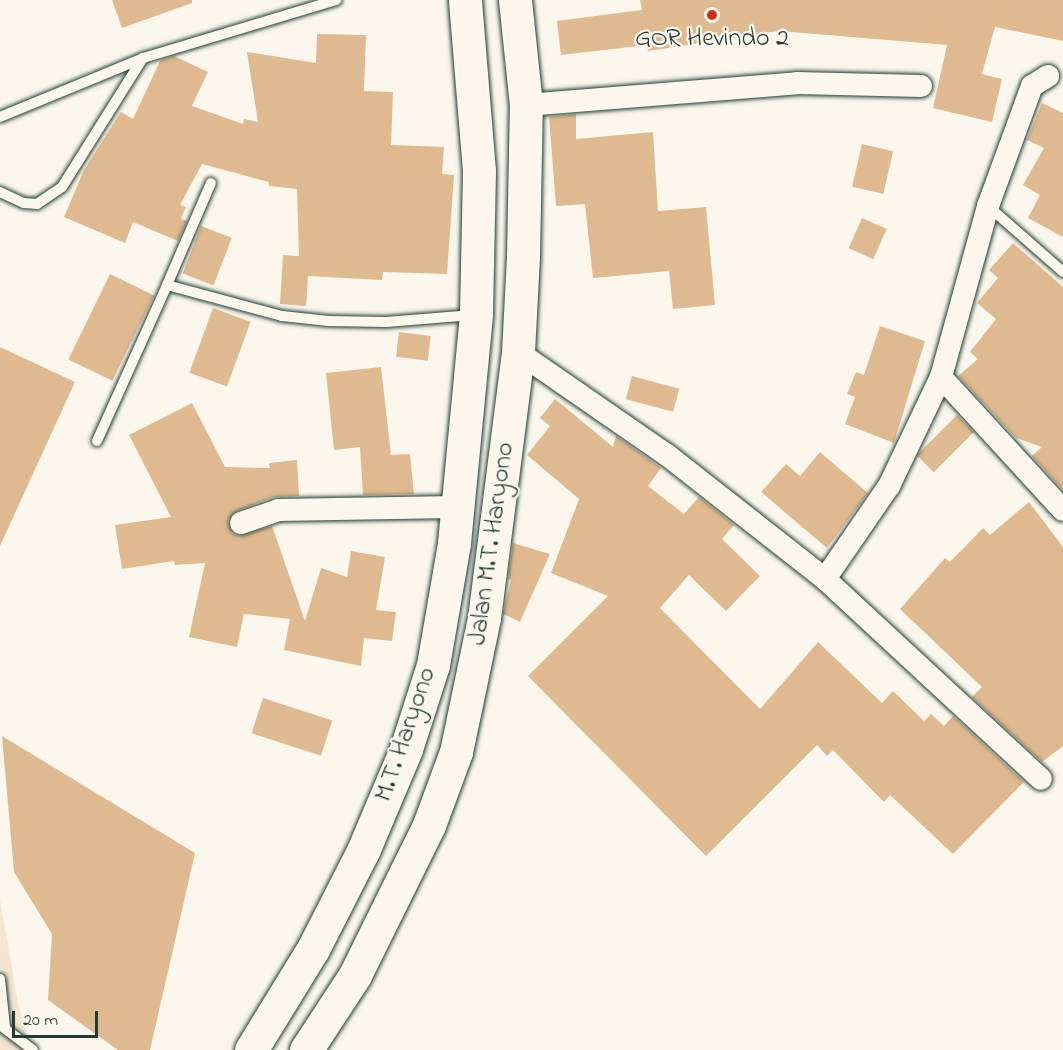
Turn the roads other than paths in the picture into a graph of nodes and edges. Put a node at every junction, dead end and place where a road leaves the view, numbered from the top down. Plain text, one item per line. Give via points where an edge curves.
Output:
1 (336, 0) edge
2 (465, 0) edge
3 (515, 0) edge
4 (143, 58) junction
5 (1048, 76) dead end
6 (921, 86) dead end
7 (526, 105) junction
8 (0, 117) edge
9 (211, 183) dead end
10 (0, 192) edge
11 (988, 206) junction
12 (1063, 272) edge
13 (167, 285) junction
14 (476, 314) junction
15 (518, 352) junction
16 (941, 377) junction
17 (97, 441) dead end
18 (455, 507) junction
19 (1063, 510) edge
20 (242, 524) dead end
21 (825, 579) junction
22 (1041, 779) dead end
23 (0, 979) edge
24 (2, 1026) edge
25 (33, 1050) edge
26 (251, 1050) edge
27 (306, 1050) edge

1 - 4 lane
2 - 14 highway via 479,171
3 - 7 highway, Jalan M.T. Haryono
4 - 8 lane
4 - 10 lane via 62,187 37,204 24,203
5 - 11 street via 1032,86
6 - 7 street via 797,83
7 - 15 highway, Jalan M.T. Haryono
9 - 13 lane
11 - 12 lane
11 - 16 street
13 - 14 lane via 282,316 329,321 449,319
13 - 17 lane
14 - 18 highway, M.T. Haryono
15 - 21 street via 667,455
15 - 27 highway, Jalan M.T. Haryono via 484,618 456,752 396,899 355,975
16 - 19 street
16 - 21 street via 889,486
18 - 20 street via 278,510
18 - 26 highway, M.T. Haryono via 454,543 433,665 406,749 363,851 318,940
21 - 22 street
23 - 24 lane
24 - 25 lane

